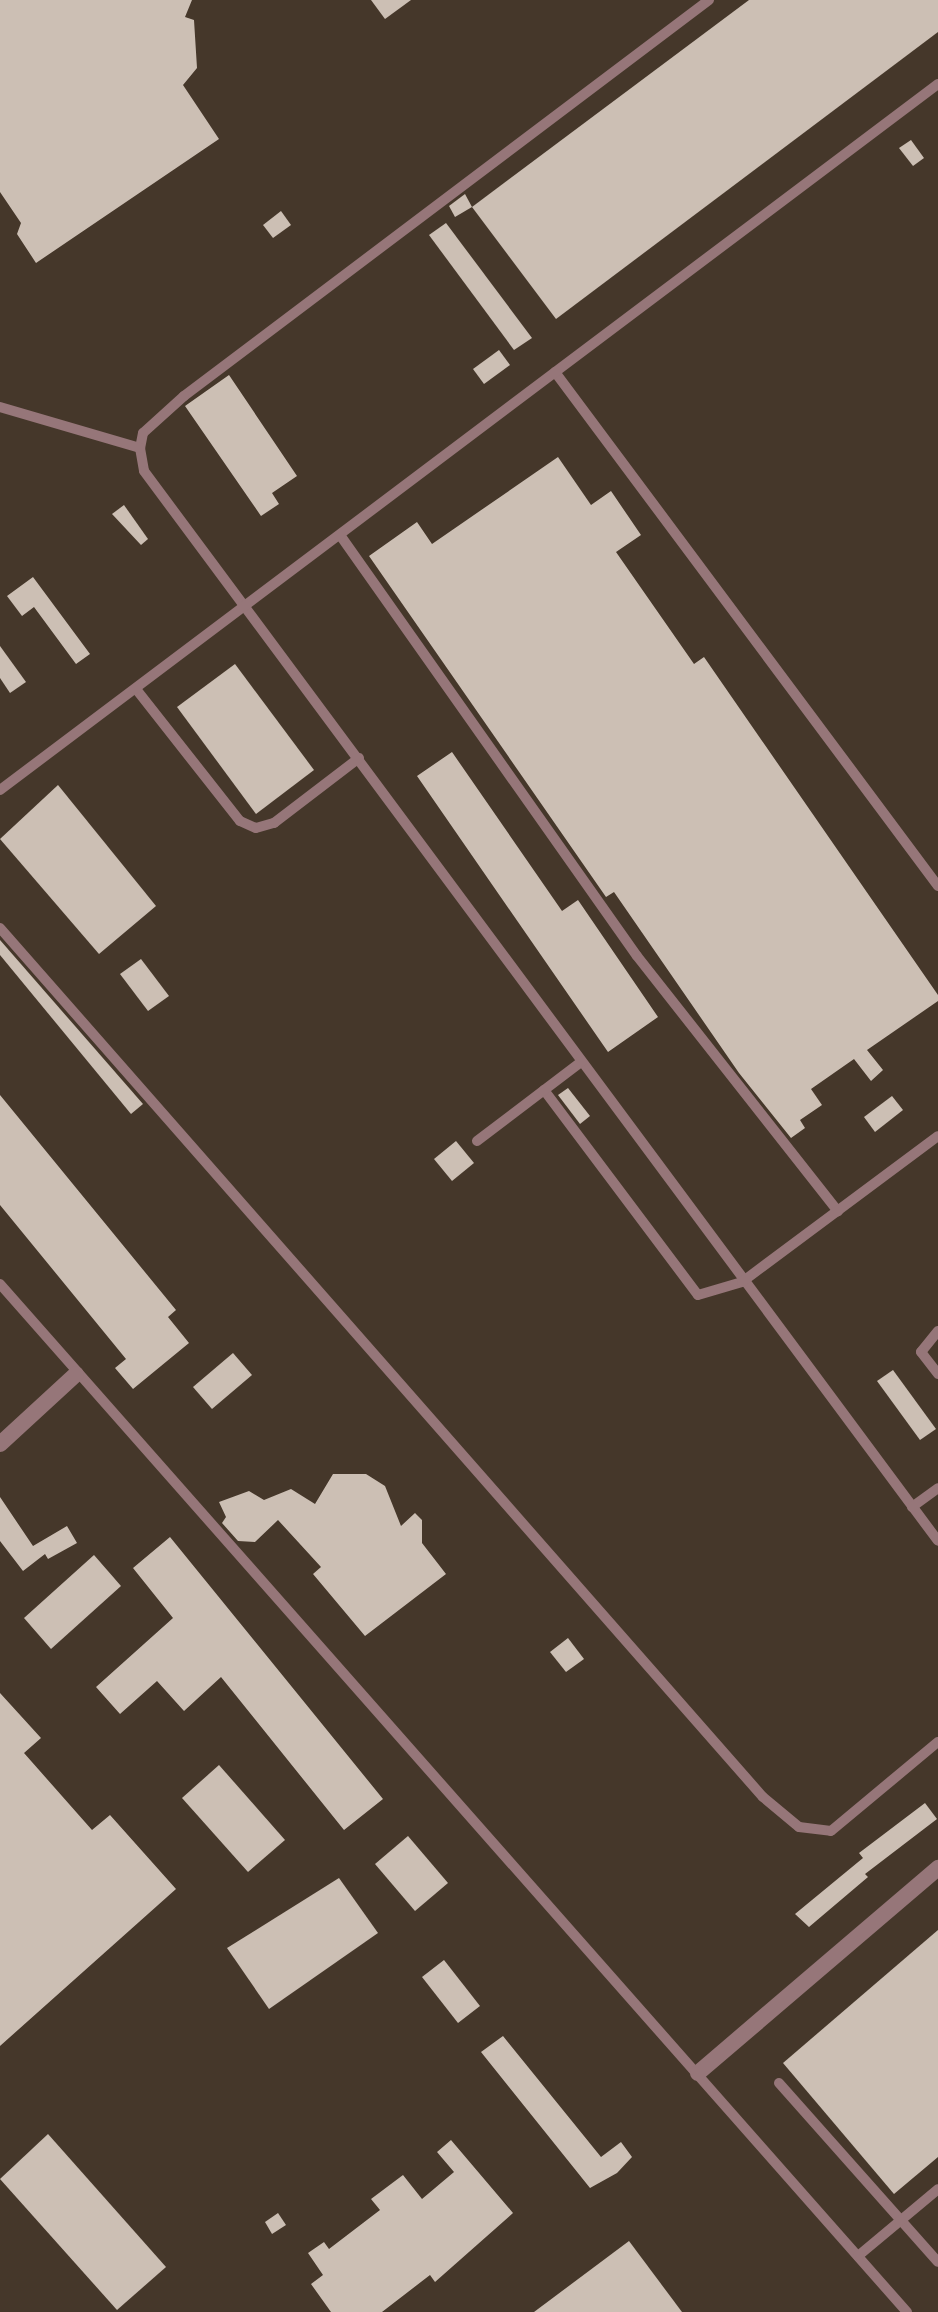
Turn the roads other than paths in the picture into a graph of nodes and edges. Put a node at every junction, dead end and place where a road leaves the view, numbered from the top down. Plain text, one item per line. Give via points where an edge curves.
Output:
1 (709, 0) edge
2 (938, 84) edge
3 (555, 372) junction
4 (0, 407) edge
5 (140, 448) junction
6 (340, 535) junction
7 (247, 606) junction
8 (136, 689) junction
9 (359, 758) junction
10 (0, 790) edge
11 (938, 885) edge
12 (0, 928) edge
13 (581, 1062) junction
14 (544, 1090) junction
15 (938, 1136) edge
16 (477, 1141) dead end
17 (838, 1211) junction
18 (742, 1282) junction
19 (0, 1284) edge
20 (938, 1331) edge
21 (76, 1374) junction
22 (938, 1374) edge
23 (0, 1444) edge
24 (938, 1488) edge
25 (912, 1507) junction
26 (938, 1541) edge
27 (938, 1742) edge
28 (938, 1868) edge
29 (698, 2073) junction
30 (779, 2083) dead end
31 (938, 2189) edge
32 (902, 2220) junction
33 (858, 2256) junction
34 (938, 2262) edge
35 (906, 2312) edge

1 - 5 lane via 184,396 143,433
2 - 3 lane
3 - 6 lane
3 - 11 lane
4 - 5 lane
5 - 7 lane via 144,471
6 - 7 lane
6 - 17 lane via 637,956
7 - 8 lane
7 - 9 lane
8 - 9 lane via 240,821 256,828 274,823
8 - 10 lane
9 - 13 lane
12 - 27 lane via 763,1797 799,1827 831,1831
13 - 14 lane
13 - 18 lane
14 - 16 lane
14 - 18 lane via 690,1288 698,1295 715,1294
15 - 17 lane
17 - 18 lane
18 - 25 lane
19 - 21 lane
20 - 22 lane via 921,1352
21 - 23 street
21 - 29 lane
24 - 25 lane
25 - 26 lane
28 - 29 street
29 - 33 lane
30 - 32 lane
31 - 32 lane
32 - 33 lane
32 - 34 lane
33 - 35 lane

